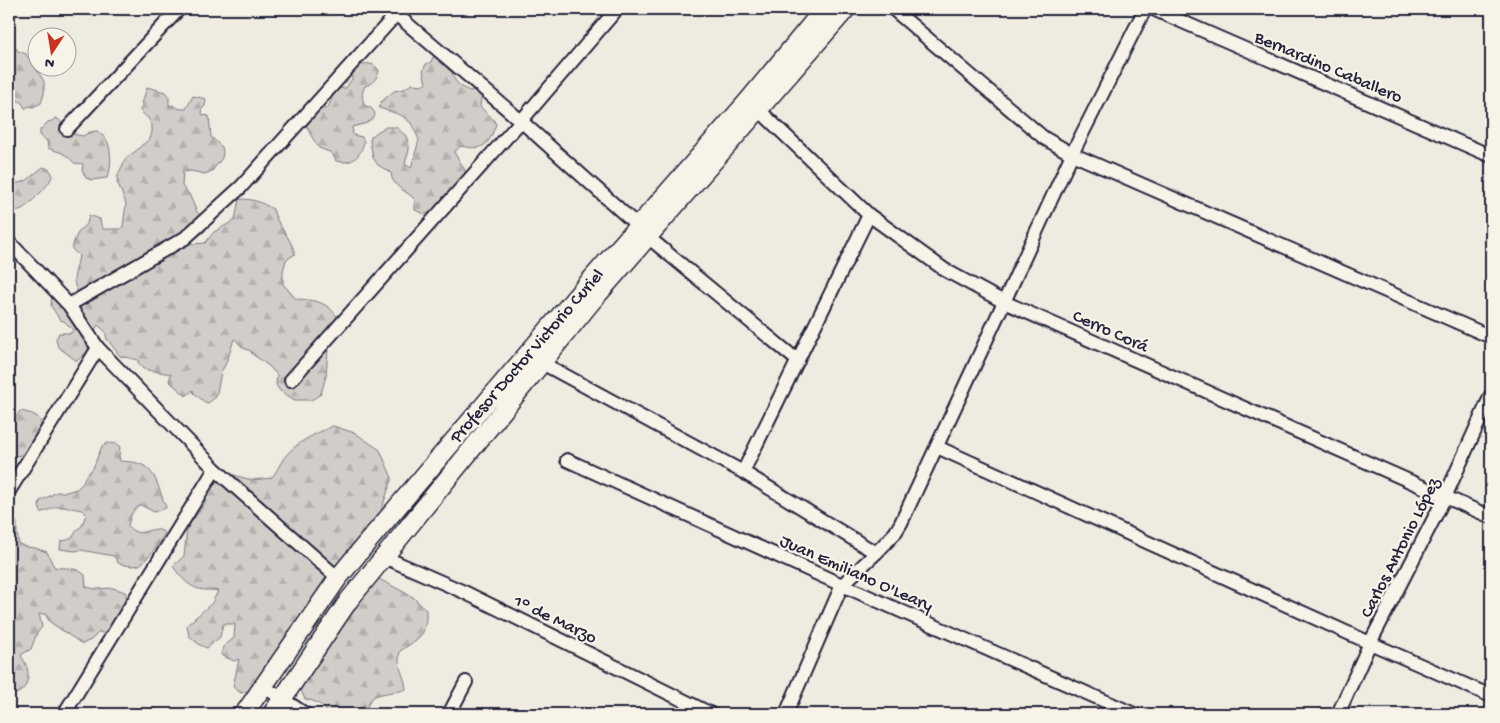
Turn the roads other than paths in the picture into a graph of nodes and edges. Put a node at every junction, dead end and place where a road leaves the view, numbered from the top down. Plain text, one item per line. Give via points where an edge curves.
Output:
1 (179, 9) edge
2 (617, 9) edge
3 (824, 9) edge
4 (846, 9) edge
5 (893, 9) edge
6 (1145, 9) edge
7 (1153, 9) edge
8 (396, 11) edge
9 (759, 110) junction
10 (521, 121) junction
11 (68, 129) dead end
12 (1072, 154) junction
13 (1491, 156) edge
14 (869, 215) junction
15 (643, 232) junction
16 (9, 242) edge
17 (1004, 302) junction
18 (69, 305) junction
19 (1491, 337) edge
20 (98, 348) junction
21 (798, 361) junction
22 (542, 363) junction
23 (291, 380) dead end
24 (1491, 395) edge
25 (937, 447) junction
26 (568, 460) dead end
27 (215, 469) junction
28 (743, 472) junction
29 (9, 491) edge
30 (1445, 497) junction
31 (1491, 517) edge
32 (876, 553) junction
33 (384, 557) junction
34 (338, 578) junction
35 (842, 585) junction
36 (1370, 643) junction
37 (466, 682) dead end
38 (263, 686) junction
39 (1491, 696) edge
40 (282, 699) junction
41 (64, 714) edge
42 (244, 714) edge
43 (272, 714) edge
44 (306, 714) edge
45 (449, 714) edge
46 (711, 714) edge
47 (786, 714) edge
48 (1134, 714) edge
49 (1338, 714) edge

1 - 11 street
2 - 10 street
3 - 15 main road, Profesor Doctor Victorio Curiel
4 - 9 main road, Profesor Doctor Victorio Curiel
5 - 12 street via 1044,138
6 - 12 street
7 - 13 street, Bernardino Caballero
8 - 10 street
8 - 18 street via 241,187 186,238
9 - 14 street, Cerro Corá
9 - 15 main road, Profesor Doctor Victorio Curiel
10 - 15 street
10 - 23 street
12 - 17 street
12 - 19 street
14 - 17 street, Cerro Corá via 945,270
14 - 21 street
15 - 21 street
15 - 22 main road, Profesor Doctor Victorio Curiel
15 - 34 main road, Profesor Doctor Victorio Curiel via 580,291
16 - 18 street
17 - 25 street
17 - 30 street, Cerro Corá
18 - 20 street
20 - 27 street
20 - 29 street
21 - 28 street
22 - 28 street
22 - 33 main road, Profesor Doctor Victorio Curiel
24 - 30 street, Carlos Antonio López
25 - 32 street via 901,523
25 - 36 street
26 - 35 street, Juan Emiliano O'Leary
27 - 34 street
27 - 41 street
28 - 32 street
30 - 31 street, Cerro Corá
30 - 36 street, Carlos Antonio López
32 - 35 street
33 - 40 main road, Profesor Doctor Victorio Curiel via 349,600
33 - 46 street, 1° de Marzo via 464,592
34 - 38 main road, Profesor Doctor Victorio Curiel
35 - 47 street
35 - 48 street, Juan Emiliano O'Leary
36 - 39 street
36 - 49 street, Carlos Antonio López
37 - 45 street
38 - 40 street
38 - 42 main road, Profesor Doctor Victorio Curiel
40 - 43 main road, Profesor Doctor Victorio Curiel
40 - 44 street

